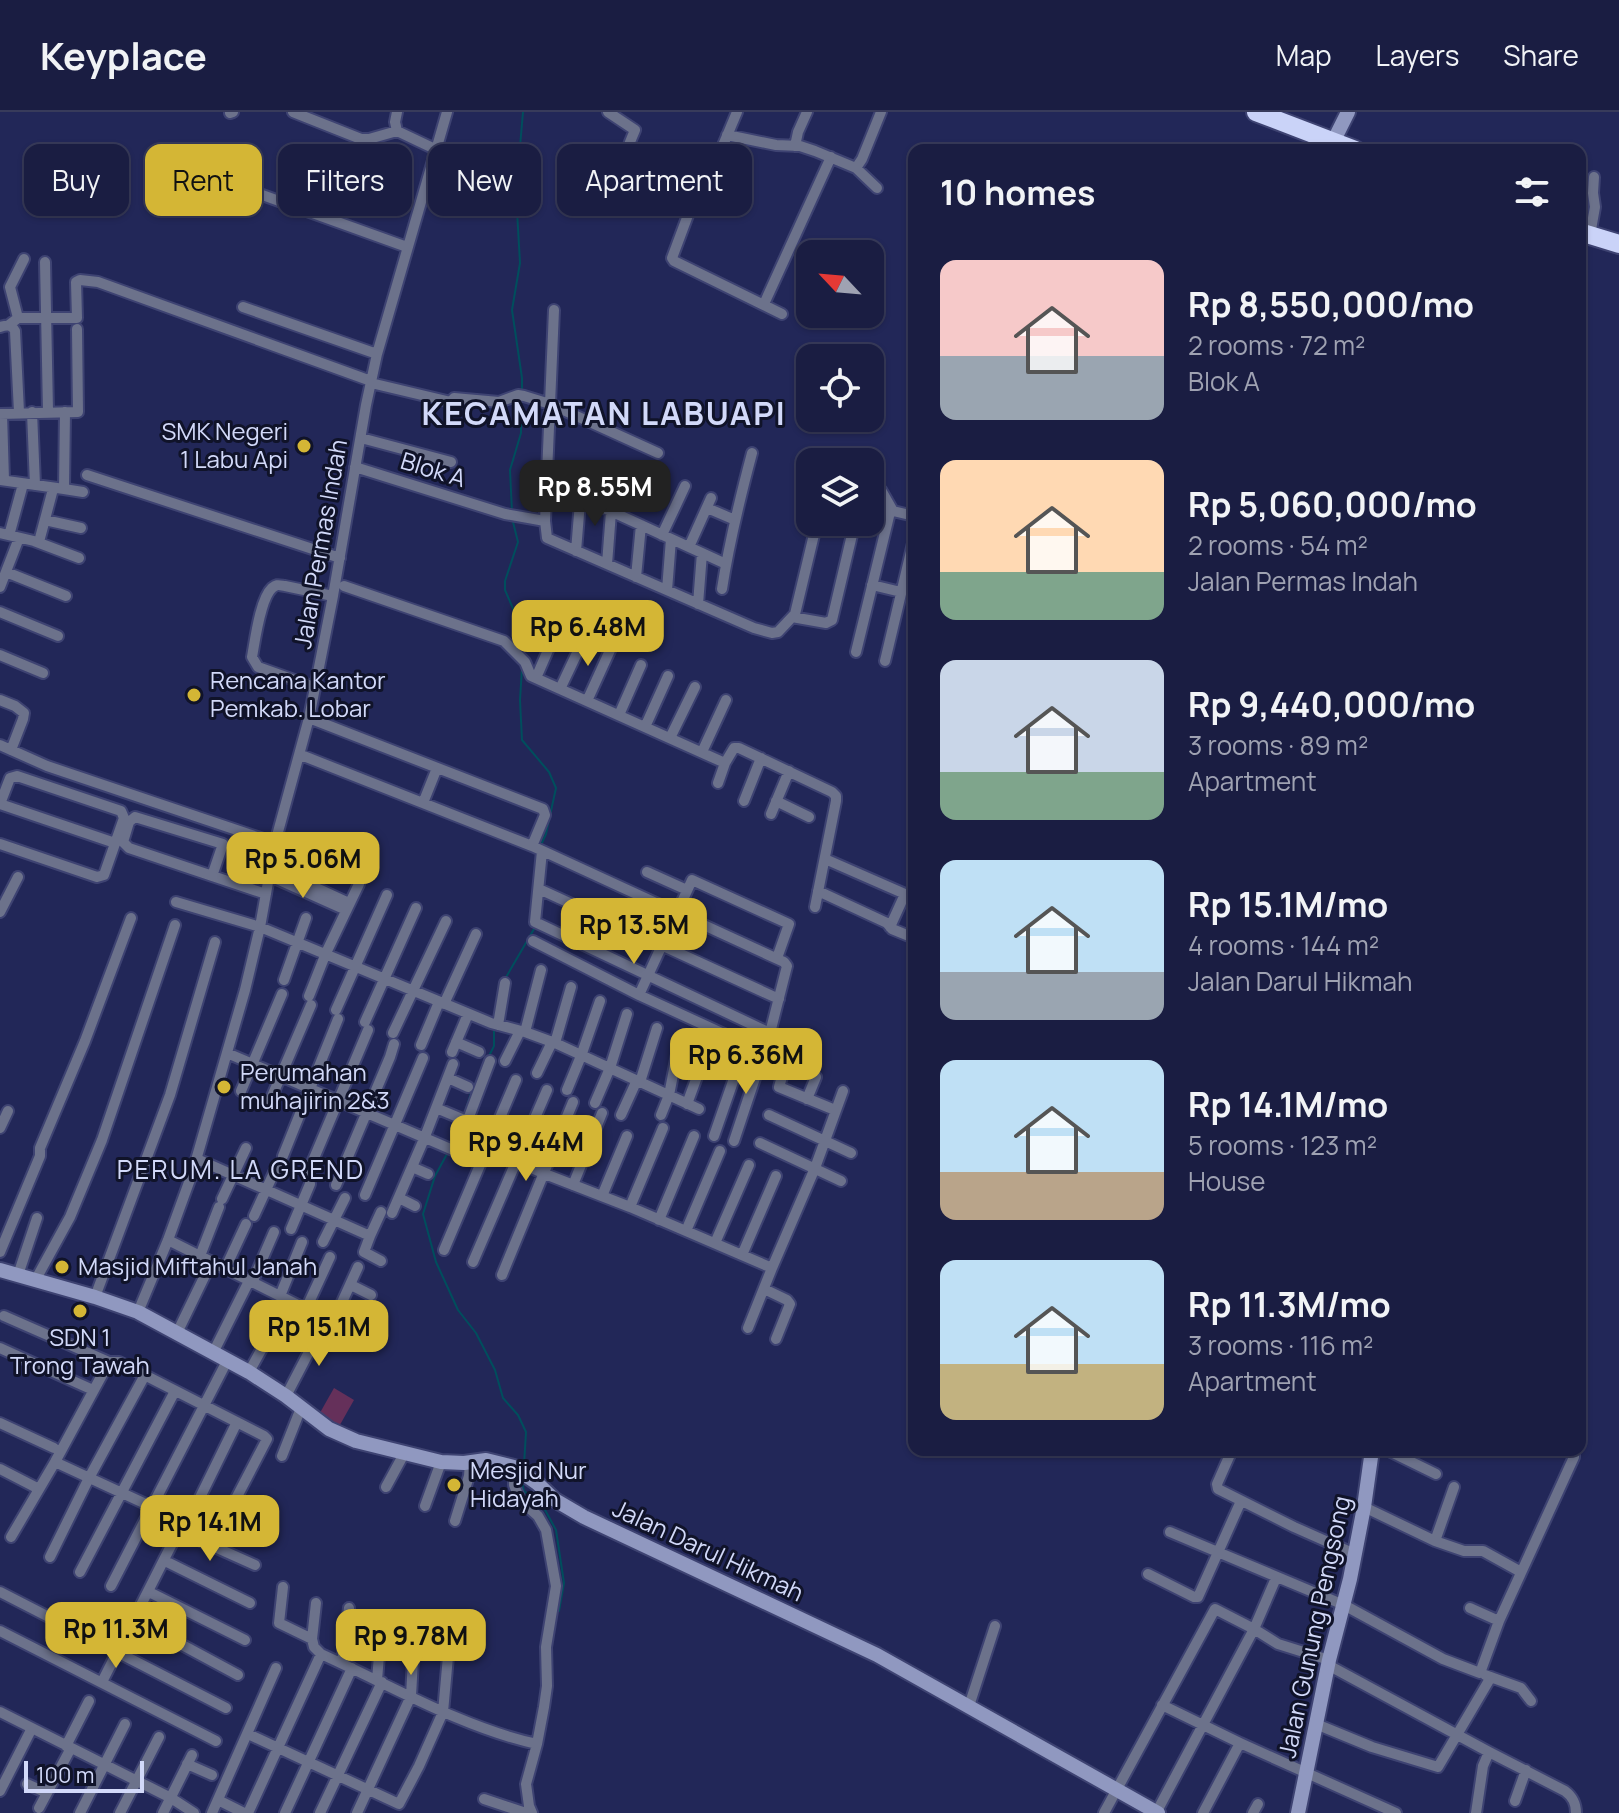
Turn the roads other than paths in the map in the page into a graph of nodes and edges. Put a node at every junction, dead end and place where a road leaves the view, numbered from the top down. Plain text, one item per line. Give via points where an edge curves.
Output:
1 (293, 112) edge
2 (397, 112) edge
3 (447, 112) edge
4 (608, 112) edge
5 (737, 112) edge
6 (807, 112) edge
7 (881, 112) edge
8 (1256, 112) edge
9 (1348, 112) edge
10 (397, 131) junction
11 (727, 135) junction
12 (437, 144) edge
13 (631, 144) edge
14 (723, 144) edge
15 (1336, 144) edge
16 (1341, 144) edge
17 (428, 146) edge
18 (795, 146) junction
19 (831, 157) junction
20 (856, 168) junction
21 (428, 174) edge
22 (1594, 177) dead end
23 (877, 188) dead end
24 (262, 195) edge
25 (688, 216) edge
26 (1586, 231) edge
27 (1586, 234) edge
28 (1619, 244) edge
29 (407, 247) junction
30 (24, 259) dead end
31 (45, 262) dead end
32 (764, 304) junction
33 (243, 307) dead end
34 (554, 310) dead end
35 (782, 314) dead end
36 (47, 318) junction
37 (9, 323) edge
38 (77, 329) dead end
39 (377, 354) junction
40 (371, 382) junction
41 (550, 404) junction
42 (48, 411) junction
43 (19, 412) junction
44 (32, 412) junction
45 (65, 412) junction
46 (1, 414) edge
47 (361, 438) junction
48 (658, 453) dead end
49 (752, 453) dead end
50 (451, 462) dead end
51 (355, 467) junction
52 (87, 475) dead end
53 (2, 480) edge
54 (29, 484) junction
55 (685, 486) dead end
56 (59, 489) junction
57 (83, 492) dead end
58 (884, 495) edge
59 (580, 502) dead end
60 (595, 504) dead end
61 (891, 508) junction
62 (611, 512) junction
63 (908, 515) edge
64 (45, 520) junction
65 (735, 520) junction
66 (545, 521) junction
67 (641, 525) junction
68 (81, 528) dead end
69 (9, 534) edge
70 (814, 536) edge
71 (852, 536) edge
72 (667, 537) junction
73 (40, 538) dead end
74 (689, 547) junction
75 (576, 551) junction
76 (702, 553) junction
77 (79, 558) dead end
78 (340, 558) junction
79 (908, 563) edge
80 (607, 564) junction
81 (726, 564) junction
82 (338, 570) junction
83 (6, 572) junction
84 (636, 577) junction
85 (872, 585) junction
86 (344, 586) junction
87 (0, 587) edge
88 (722, 589) dead end
89 (667, 590) junction
90 (901, 592) junction
91 (66, 596) dead end
92 (333, 596) junction
93 (698, 604) junction
94 (0, 612) edge
95 (792, 617) junction
96 (558, 627) dead end
97 (586, 634) dead end
98 (58, 636) dead end
99 (612, 646) dead end
100 (856, 652) dead end
101 (0, 655) edge
102 (885, 661) dead end
103 (641, 665) dead end
104 (43, 673) dead end
105 (668, 676) dead end
106 (536, 678) junction
107 (314, 687) junction
108 (695, 687) dead end
109 (560, 689) junction
110 (0, 700) edge
111 (726, 700) dead end
112 (587, 701) junction
113 (619, 715) junction
114 (309, 718) junction
115 (645, 727) junction
116 (670, 738) junction
117 (5, 748) edge
118 (702, 752) junction
119 (301, 755) junction
120 (761, 758) junction
121 (725, 763) junction
122 (437, 768) junction
123 (789, 771) junction
124 (718, 783) dead end
125 (744, 801) dead end
126 (776, 801) junction
127 (423, 803) junction
128 (0, 804) edge
129 (771, 814) dead end
130 (809, 817) dead end
131 (115, 843) junction
132 (275, 843) junction
133 (0, 844) edge
134 (537, 849) junction
135 (825, 859) junction
136 (270, 872) junction
137 (647, 872) dead end
138 (212, 876) junction
139 (18, 877) dead end
140 (359, 884) dead end
141 (539, 889) junction
142 (687, 890) junction
143 (818, 891) junction
144 (266, 894) junction
145 (387, 895) dead end
146 (176, 902) dead end
147 (348, 906) junction
148 (815, 907) dead end
149 (416, 908) dead end
150 (0, 912) edge
151 (677, 912) junction
152 (131, 918) dead end
153 (306, 918) dead end
154 (446, 921) dead end
155 (175, 925) dead end
156 (260, 927) junction
157 (890, 927) junction
158 (476, 934) dead end
159 (908, 935) edge
160 (533, 941) dead end
161 (215, 942) dead end
162 (297, 942) junction
163 (662, 945) junction
164 (326, 953) junction
165 (777, 958) junction
166 (356, 967) junction
167 (541, 970) dead end
168 (648, 976) junction
169 (284, 980) dead end
170 (384, 980) junction
171 (505, 983) dead end
172 (571, 987) dead end
173 (413, 991) junction
174 (282, 994) dead end
175 (639, 995) junction
176 (779, 999) junction
177 (600, 1001) dead end
178 (441, 1003) junction
179 (468, 1014) junction
180 (627, 1014) dead end
181 (494, 1024) junction
182 (657, 1028) dead end
183 (523, 1032) junction
184 (770, 1033) junction
185 (680, 1039) dead end
186 (554, 1043) junction
187 (746, 1044) junction
188 (421, 1045) dead end
189 (479, 1052) dead end
190 (706, 1052) dead end
191 (763, 1052) junction
192 (227, 1053) junction
193 (581, 1056) junction
194 (423, 1058) dead end
195 (490, 1061) dead end
196 (505, 1061) dead end
197 (786, 1063) dead end
198 (253, 1064) junction
199 (453, 1064) dead end
200 (610, 1068) junction
201 (537, 1073) dead end
202 (282, 1077) junction
203 (816, 1077) dead end
204 (448, 1078) junction
205 (516, 1080) dead end
206 (638, 1081) junction
207 (468, 1087) dead end
208 (310, 1089) junction
209 (547, 1090) dead end
210 (567, 1090) dead end
211 (241, 1091) dead end
212 (843, 1091) dead end
213 (669, 1095) junction
214 (807, 1099) junction
215 (270, 1101) dead end
216 (339, 1102) junction
217 (573, 1102) dead end
218 (595, 1103) dead end
219 (687, 1104) junction
220 (436, 1108) junction
221 (699, 1109) dead end
222 (835, 1110) junction
223 (8, 1111) dead end
224 (602, 1113) dead end
225 (367, 1114) junction
226 (621, 1115) dead end
227 (661, 1115) dead end
228 (769, 1115) dead end
229 (463, 1119) junction
230 (395, 1126) junction
231 (0, 1128) edge
232 (663, 1128) dead end
233 (627, 1136) dead end
234 (694, 1136) dead end
235 (714, 1136) dead end
236 (461, 1138) junction
237 (424, 1139) junction
238 (825, 1140) junction
239 (734, 1141) dead end
240 (760, 1143) dead end
241 (246, 1148) dead end
242 (488, 1148) junction
243 (720, 1151) dead end
244 (851, 1153) dead end
245 (283, 1156) dead end
246 (197, 1159) junction
247 (517, 1161) junction
248 (749, 1165) dead end
249 (277, 1166) dead end
250 (412, 1167) junction
251 (815, 1168) junction
252 (428, 1174) dead end
253 (545, 1174) junction
254 (232, 1175) junction
255 (776, 1176) dead end
256 (841, 1181) dead end
257 (336, 1185) dead end
258 (573, 1185) junction
259 (266, 1189) junction
260 (365, 1195) dead end
261 (602, 1196) junction
262 (345, 1198) dead end
263 (399, 1198) junction
264 (301, 1206) junction
265 (415, 1206) dead end
266 (630, 1207) junction
267 (37, 1218) dead end
268 (334, 1220) junction
269 (659, 1220) junction
270 (291, 1229) dead end
271 (686, 1231) junction
272 (274, 1232) dead end
273 (370, 1236) junction
274 (168, 1240) junction
275 (302, 1242) dead end
276 (323, 1242) dead end
277 (715, 1243) junction
278 (444, 1250) dead end
279 (0, 1252) edge
280 (742, 1255) junction
281 (200, 1256) junction
282 (330, 1257) dead end
283 (381, 1261) dead end
284 (473, 1262) dead end
285 (209, 1267) dead end
286 (358, 1267) dead end
287 (772, 1268) junction
288 (225, 1269) junction
289 (0, 1270) edge
290 (18, 1275) junction
291 (502, 1275) dead end
292 (36, 1279) junction
293 (250, 1284) junction
294 (351, 1285) junction
295 (764, 1289) junction
296 (371, 1295) dead end
297 (95, 1297) junction
298 (283, 1301) junction
299 (306, 1309) junction
300 (138, 1312) junction
301 (339, 1312) junction
302 (4, 1316) dead end
303 (359, 1322) dead end
304 (323, 1325) dead end
305 (748, 1328) dead end
306 (177, 1333) junction
307 (776, 1339) dead end
308 (0, 1348) edge
309 (213, 1353) junction
310 (227, 1361) junction
311 (109, 1362) junction
312 (249, 1372) junction
313 (145, 1375) junction
314 (93, 1390) junction
315 (175, 1391) junction
316 (286, 1396) junction
317 (204, 1406) junction
318 (301, 1408) junction
319 (237, 1422) junction
320 (0, 1423) edge
321 (54, 1448) dead end
322 (405, 1452) junction
323 (282, 1456) dead end
324 (1229, 1456) edge
325 (1371, 1456) edge
326 (1399, 1456) edge
327 (1574, 1456) edge
328 (55, 1462) junction
329 (441, 1462) junction
330 (470, 1462) junction
331 (0, 1469) edge
332 (519, 1470) junction
333 (1436, 1474) dead end
334 (89, 1478) junction
335 (386, 1487) dead end
336 (1454, 1487) dead end
337 (39, 1489) junction
338 (120, 1494) junction
339 (1241, 1501) junction
340 (425, 1506) dead end
341 (1364, 1507) junction
342 (151, 1508) junction
343 (455, 1521) dead end
344 (183, 1526) junction
345 (1170, 1532) dead end
346 (11, 1537) dead end
347 (1435, 1541) junction
348 (1219, 1552) junction
349 (1355, 1554) junction
350 (50, 1557) dead end
351 (165, 1561) junction
352 (255, 1565) dead end
353 (80, 1572) dead end
354 (1521, 1572) junction
355 (1148, 1574) dead end
356 (1276, 1578) junction
357 (111, 1586) dead end
358 (283, 1587) dead end
359 (0, 1592) edge
360 (149, 1592) junction
361 (250, 1603) dead end
362 (316, 1603) dead end
363 (1344, 1605) junction
364 (349, 1608) dead end
365 (1470, 1608) dead end
366 (134, 1619) junction
367 (382, 1619) dead end
368 (1499, 1621) junction
369 (415, 1623) dead end
370 (451, 1623) dead end
371 (995, 1626) dead end
372 (1254, 1629) junction
373 (0, 1631) edge
374 (312, 1639) junction
375 (245, 1640) dead end
376 (117, 1651) junction
377 (321, 1654) junction
378 (1329, 1662) junction
379 (347, 1666) junction
380 (276, 1668) dead end
381 (238, 1675) dead end
382 (1485, 1675) junction
383 (380, 1681) junction
384 (102, 1682) junction
385 (411, 1696) junction
386 (89, 1701) dead end
387 (1531, 1701) dead end
388 (1162, 1705) junction
389 (969, 1706) junction
390 (226, 1708) dead end
391 (0, 1712) edge
392 (443, 1712) junction
393 (125, 1724) dead end
394 (1316, 1724) junction
395 (1204, 1725) junction
396 (32, 1728) junction
397 (248, 1734) junction
398 (1457, 1734) junction
399 (159, 1737) dead end
400 (216, 1741) dead end
401 (1240, 1743) junction
402 (537, 1744) junction
403 (68, 1747) junction
404 (278, 1747) junction
405 (1489, 1752) junction
406 (309, 1762) junction
407 (104, 1765) junction
408 (1526, 1770) junction
409 (1307, 1773) junction
410 (212, 1775) dead end
411 (338, 1776) junction
412 (136, 1781) junction
413 (27, 1784) dead end
414 (367, 1790) junction
415 (1116, 1790) junction
416 (0, 1791) edge
417 (47, 1793) junction
418 (171, 1798) junction
419 (484, 1799) dead end
420 (218, 1800) junction
421 (1515, 1801) dead end
422 (39, 1808) dead end
423 (396, 1808) edge
424 (80, 1813) edge
425 (120, 1813) edge
426 (163, 1813) edge
427 (194, 1813) edge
428 (212, 1813) edge
429 (246, 1813) edge
430 (285, 1813) edge
431 (320, 1813) edge
432 (357, 1813) edge
433 (529, 1813) edge
434 (1104, 1813) edge
435 (1157, 1813) edge
436 (1203, 1813) edge
437 (1298, 1813) edge
438 (1396, 1813) edge
439 (1476, 1813) edge
440 (1576, 1813) edge

1 - 10 street via 361,139
2 - 10 street
3 - 12 street, Jalan Permas Indah
4 - 13 street via 635,130
5 - 11 street
6 - 18 street
7 - 20 street
8 - 15 highway
9 - 16 street
10 - 17 street
11 - 14 street
11 - 18 street
18 - 19 street
19 - 20 street
19 - 32 street
20 - 23 street
21 - 29 street, Jalan Permas Indah
22 - 26 street via 1595,207
24 - 29 street
25 - 32 street via 674,261
27 - 28 highway
29 - 39 street, Jalan Permas Indah
30 - 37 street via 10,287
31 - 36 street
32 - 35 street
33 - 39 street
34 - 41 street
36 - 37 street
36 - 40 street via 77,318 76,282 98,282
36 - 42 street
37 - 43 street via 15,331
38 - 45 street via 80,409
39 - 40 street, Jalan Permas Indah
40 - 41 street via 451,402 499,402 521,396
40 - 47 street, Jalan Permas Indah
41 - 48 street
41 - 66 street
42 - 44 street
42 - 45 street
43 - 44 street
43 - 46 street
44 - 54 street
45 - 56 street
46 - 53 street
47 - 50 street
47 - 51 street, Jalan Permas Indah
49 - 65 street
51 - 66 street, Blok A
51 - 78 street, Jalan Permas Indah
52 - 78 street
53 - 54 street
54 - 56 street
54 - 69 street
55 - 72 street
56 - 57 street
56 - 64 street
58 - 61 street
59 - 75 street
60 - 62 street
61 - 63 street
61 - 85 street
62 - 67 street
62 - 80 street
64 - 68 street
64 - 73 street
65 - 74 street via 709,503
65 - 81 street
66 - 75 street via 547,538
67 - 72 street
67 - 84 street
69 - 77 street
69 - 83 street
70 - 95 street
71 - 95 street via 832,620
72 - 74 street
72 - 89 street
74 - 76 street
75 - 80 street
76 - 81 street
76 - 93 street
78 - 82 street, Jalan Permas Indah
79 - 90 street
80 - 84 street
81 - 88 street
82 - 86 street
82 - 92 street, Jalan Permas Indah
83 - 87 street
83 - 91 street
84 - 89 street
85 - 90 street
85 - 100 street
86 - 92 street
86 - 106 street via 504,641
89 - 93 street
90 - 102 street
92 - 107 street, Jalan Permas Indah
92 - 107 street via 278,585 263,604 252,657 258,667
93 - 95 street via 772,633
94 - 98 street
96 - 106 street
97 - 109 street
99 - 112 street
101 - 104 street
103 - 113 street
105 - 115 street
106 - 109 street
107 - 114 street, Jalan Permas Indah
108 - 116 street
109 - 112 street
110 - 117 street via 24,713
111 - 118 street
112 - 113 street
113 - 115 street
114 - 119 street, Jalan Permas Indah
114 - 122 street
115 - 116 street
116 - 118 street
117 - 132 street
118 - 121 street
119 - 127 street
119 - 132 street, Jalan Permas Indah
120 - 121 street via 734,748
120 - 123 street
120 - 125 street
121 - 124 street
122 - 127 street
122 - 134 street via 543,809
123 - 126 street
123 - 135 street via 836,796
126 - 129 street
126 - 130 street
127 - 134 street
128 - 131 street
128 - 131 street via 10,778 17,776 121,811 124,818
131 - 133 street via 104,875 97,877
132 - 136 street, Jalan Permas Indah
134 - 141 street
134 - 151 street
135 - 143 street
135 - 157 street via 905,894
136 - 144 street, Jalan Permas Indah
136 - 147 street
137 - 142 street
138 - 138 street via 129,848 123,842 129,822 135,817 223,844
138 - 144 street
139 - 150 street
140 - 147 street
141 - 163 street
141 - 168 street via 536,923
142 - 151 street
142 - 165 street via 693,880 789,924
143 - 148 street
143 - 157 street
144 - 156 street, Jalan Permas Indah
145 - 166 street
146 - 156 street
147 - 164 street
149 - 170 street
151 - 163 street
151 - 165 street
152 - 279 street
153 - 162 street
154 - 173 street
155 - 292 street via 102,1140 70,1217
156 - 162 street
156 - 192 street, Jalan Permas Indah
157 - 159 street
158 - 178 street
160 - 175 street
161 - 297 street via 170,1095
162 - 164 street
162 - 169 street
163 - 168 street
163 - 176 street
164 - 166 street
164 - 202 street
165 - 176 street via 787,966
166 - 170 street
166 - 208 street
167 - 183 street
168 - 175 street
168 - 184 street
170 - 173 street
170 - 216 street
171 - 181 street
172 - 186 street
173 - 178 street
173 - 225 street
174 - 198 street
175 - 187 street
176 - 184 street
177 - 193 street
178 - 179 street
178 - 188 street
179 - 181 street
179 - 189 street via 454,1047
180 - 200 street
181 - 183 street
182 - 206 street
183 - 186 street
183 - 196 street
184 - 191 street
185 - 213 street
186 - 193 street
186 - 201 street
187 - 191 street
187 - 235 street
190 - 219 street
191 - 239 street
192 - 198 street
192 - 246 street, Jalan Permas Indah
193 - 200 street
193 - 210 street
194 - 230 street
195 - 229 street
197 - 214 street via 779,1087
198 - 202 street
198 - 211 street
199 - 204 street
200 - 206 street
200 - 218 street
202 - 208 street
202 - 215 street
203 - 214 street
204 - 207 street
204 - 220 street
205 - 242 street
206 - 213 street
206 - 226 street
208 - 216 street
208 - 245 street
209 - 247 street
212 - 222 street
213 - 219 street
213 - 227 street
214 - 222 street
216 - 225 street
216 - 264 street
217 - 253 street
219 - 221 street
220 - 229 street
220 - 237 street
222 - 238 street
223 - 231 street
224 - 258 street
225 - 230 street
225 - 257 street
228 - 238 street
229 - 236 street
230 - 237 street
230 - 260 street
232 - 266 street
233 - 261 street
234 - 269 street
236 - 237 street via 449,1149
236 - 242 street
237 - 250 street
238 - 244 street
238 - 251 street
240 - 251 street
241 - 254 street
242 - 247 street
242 - 278 street
243 - 271 street
246 - 254 street
246 - 274 street, Jalan Permas Indah
247 - 253 street
247 - 284 street
248 - 277 street
249 - 259 street
250 - 252 street
250 - 263 street
251 - 256 street
251 - 287 street
253 - 258 street
253 - 291 street
254 - 259 street
254 - 281 street
255 - 280 street
258 - 261 street
259 - 264 street
259 - 288 street
261 - 266 street
262 - 268 street
263 - 265 street
263 - 273 street
264 - 268 street
264 - 270 street
266 - 269 street
267 - 290 street
268 - 273 street
268 - 276 street
269 - 271 street
271 - 277 street
272 - 293 street
273 - 283 street via 364,1252
274 - 281 street
274 - 300 street, Jalan Permas Indah
275 - 298 street
277 - 280 street
280 - 287 street
281 - 288 street
282 - 299 street
285 - 306 street
286 - 294 street
287 - 295 street
288 - 293 street
289 - 290 street
290 - 292 street
292 - 297 street
293 - 298 street
293 - 309 street
294 - 296 street
294 - 301 street
295 - 305 street
295 - 307 street via 790,1304
297 - 300 street
298 - 299 street
298 - 312 street
299 - 301 street via 332,1322
300 - 306 street
301 - 303 street
302 - 311 street
304 - 316 street
306 - 309 street
308 - 314 street
309 - 310 street
310 - 312 street
310 - 317 street
311 - 313 street
311 - 314 street
312 - 316 street
313 - 315 street
313 - 334 street
314 - 328 street
315 - 317 street
315 - 338 street
316 - 318 street
317 - 319 street
317 - 342 street
318 - 322 street via 347,1437
318 - 323 street
319 - 344 street
319 - 344 street via 264,1436 264,1446 217,1535
320 - 321 street
322 - 329 street
322 - 335 street
324 - 339 street via 1216,1488
325 - 341 street, Jalan Gunung Pengsong
326 - 333 street
327 - 354 street
328 - 334 street
328 - 337 street
329 - 330 street
329 - 340 street
330 - 332 street via 486,1460
330 - 343 street
331 - 337 street
332 - 389 street, Jalan Darul Hikmah via 555,1500 600,1525 877,1655
332 - 402 street via 514,1485 546,1530 556,1586
334 - 338 street
334 - 350 street
336 - 347 street
337 - 346 street
338 - 342 street
338 - 353 street
339 - 348 street
339 - 349 street
341 - 347 street
341 - 349 street, Jalan Gunung Pengsong
342 - 344 street
342 - 357 street
344 - 351 street
344 - 352 street
345 - 348 street
347 - 354 street via 1483,1551
348 - 355 street via 1196,1598
348 - 356 street
349 - 363 street, Jalan Gunung Pengsong
351 - 360 street
351 - 361 street
354 - 368 street
356 - 363 street
356 - 372 street
358 - 374 street via 279,1623
359 - 376 street
360 - 366 street
360 - 375 street
362 - 374 street
363 - 378 street, Jalan Gunung Pengsong
363 - 382 street via 1443,1659
364 - 379 street
365 - 368 street
366 - 376 street
366 - 381 street
367 - 383 street
368 - 382 street
369 - 385 street
370 - 392 street
371 - 389 street
372 - 378 street via 1278,1644
372 - 388 street via 1215,1609
372 - 395 street
373 - 384 street
374 - 377 street
376 - 384 street
376 - 390 street
377 - 379 street
377 - 404 street
378 - 394 street, Jalan Gunung Pengsong
378 - 398 street
379 - 383 street
379 - 406 street
380 - 397 street
382 - 387 street via 1521,1688
382 - 398 street
383 - 385 street
383 - 411 street
384 - 400 street
385 - 392 street
385 - 414 street
386 - 403 street
388 - 395 street
388 - 415 street
389 - 415 street, Jalan Darul Hikmah
391 - 396 street
392 - 402 street
392 - 423 street
393 - 407 street
394 - 398 street via 1435,1767
394 - 409 street, Jalan Gunung Pengsong
395 - 401 street
395 - 435 street
396 - 403 street
396 - 416 street
397 - 404 street
397 - 420 street
398 - 405 street
399 - 412 street
401 - 409 street
401 - 436 street
402 - 433 street via 526,1784
403 - 407 street
403 - 417 street
404 - 406 street
404 - 429 street
405 - 408 street
405 - 439 street
406 - 411 street
406 - 430 street
407 - 412 street
407 - 424 street
408 - 421 street
408 - 440 street via 1572,1796
409 - 437 street, Jalan Gunung Pengsong
409 - 438 street
410 - 418 street via 189,1759
411 - 414 street
411 - 431 street
412 - 418 street
412 - 425 street
413 - 417 street
414 - 423 street
414 - 432 street
415 - 434 street
415 - 435 street, Jalan Darul Hikmah
417 - 422 street
418 - 426 street
418 - 427 street
419 - 433 street
420 - 428 street
420 - 429 street

